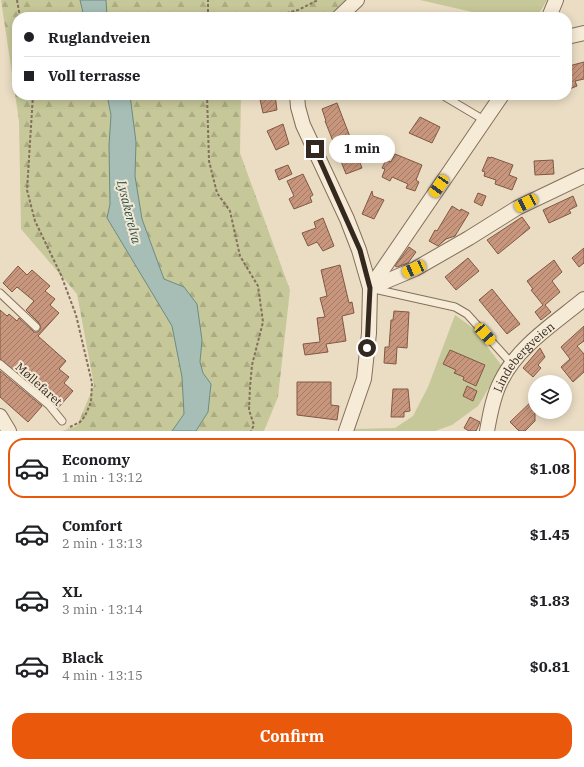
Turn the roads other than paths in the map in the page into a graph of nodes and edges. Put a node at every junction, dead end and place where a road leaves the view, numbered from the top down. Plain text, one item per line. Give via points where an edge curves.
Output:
1 (357, 0) edge
2 (556, 0) edge
3 (344, 12) edge
4 (551, 12) edge
5 (584, 33) edge
6 (572, 36) edge
7 (297, 100) edge
8 (450, 100) edge
9 (498, 100) edge
10 (484, 120) junction
11 (584, 176) edge
12 (370, 288) junction
13 (0, 293) edge
14 (584, 299) edge
15 (36, 327) dead end
16 (0, 364) edge
17 (512, 364) junction
18 (0, 416) edge
19 (62, 421) dead end
20 (8, 431) edge
21 (346, 431) edge
22 (487, 431) edge

1 - 3 street
2 - 4 street
5 - 6 street
7 - 12 street via 303,125 360,250
8 - 10 lane
9 - 10 street
10 - 12 street
11 - 12 street via 516,208 420,266
12 - 17 lane via 455,307 467,314
12 - 21 street via 364,379
13 - 15 lane
14 - 17 street, Lindebergveien via 529,344
16 - 19 lane, Møllefaret via 48,405
17 - 22 street, Lindebergveien via 501,381
18 - 20 street

